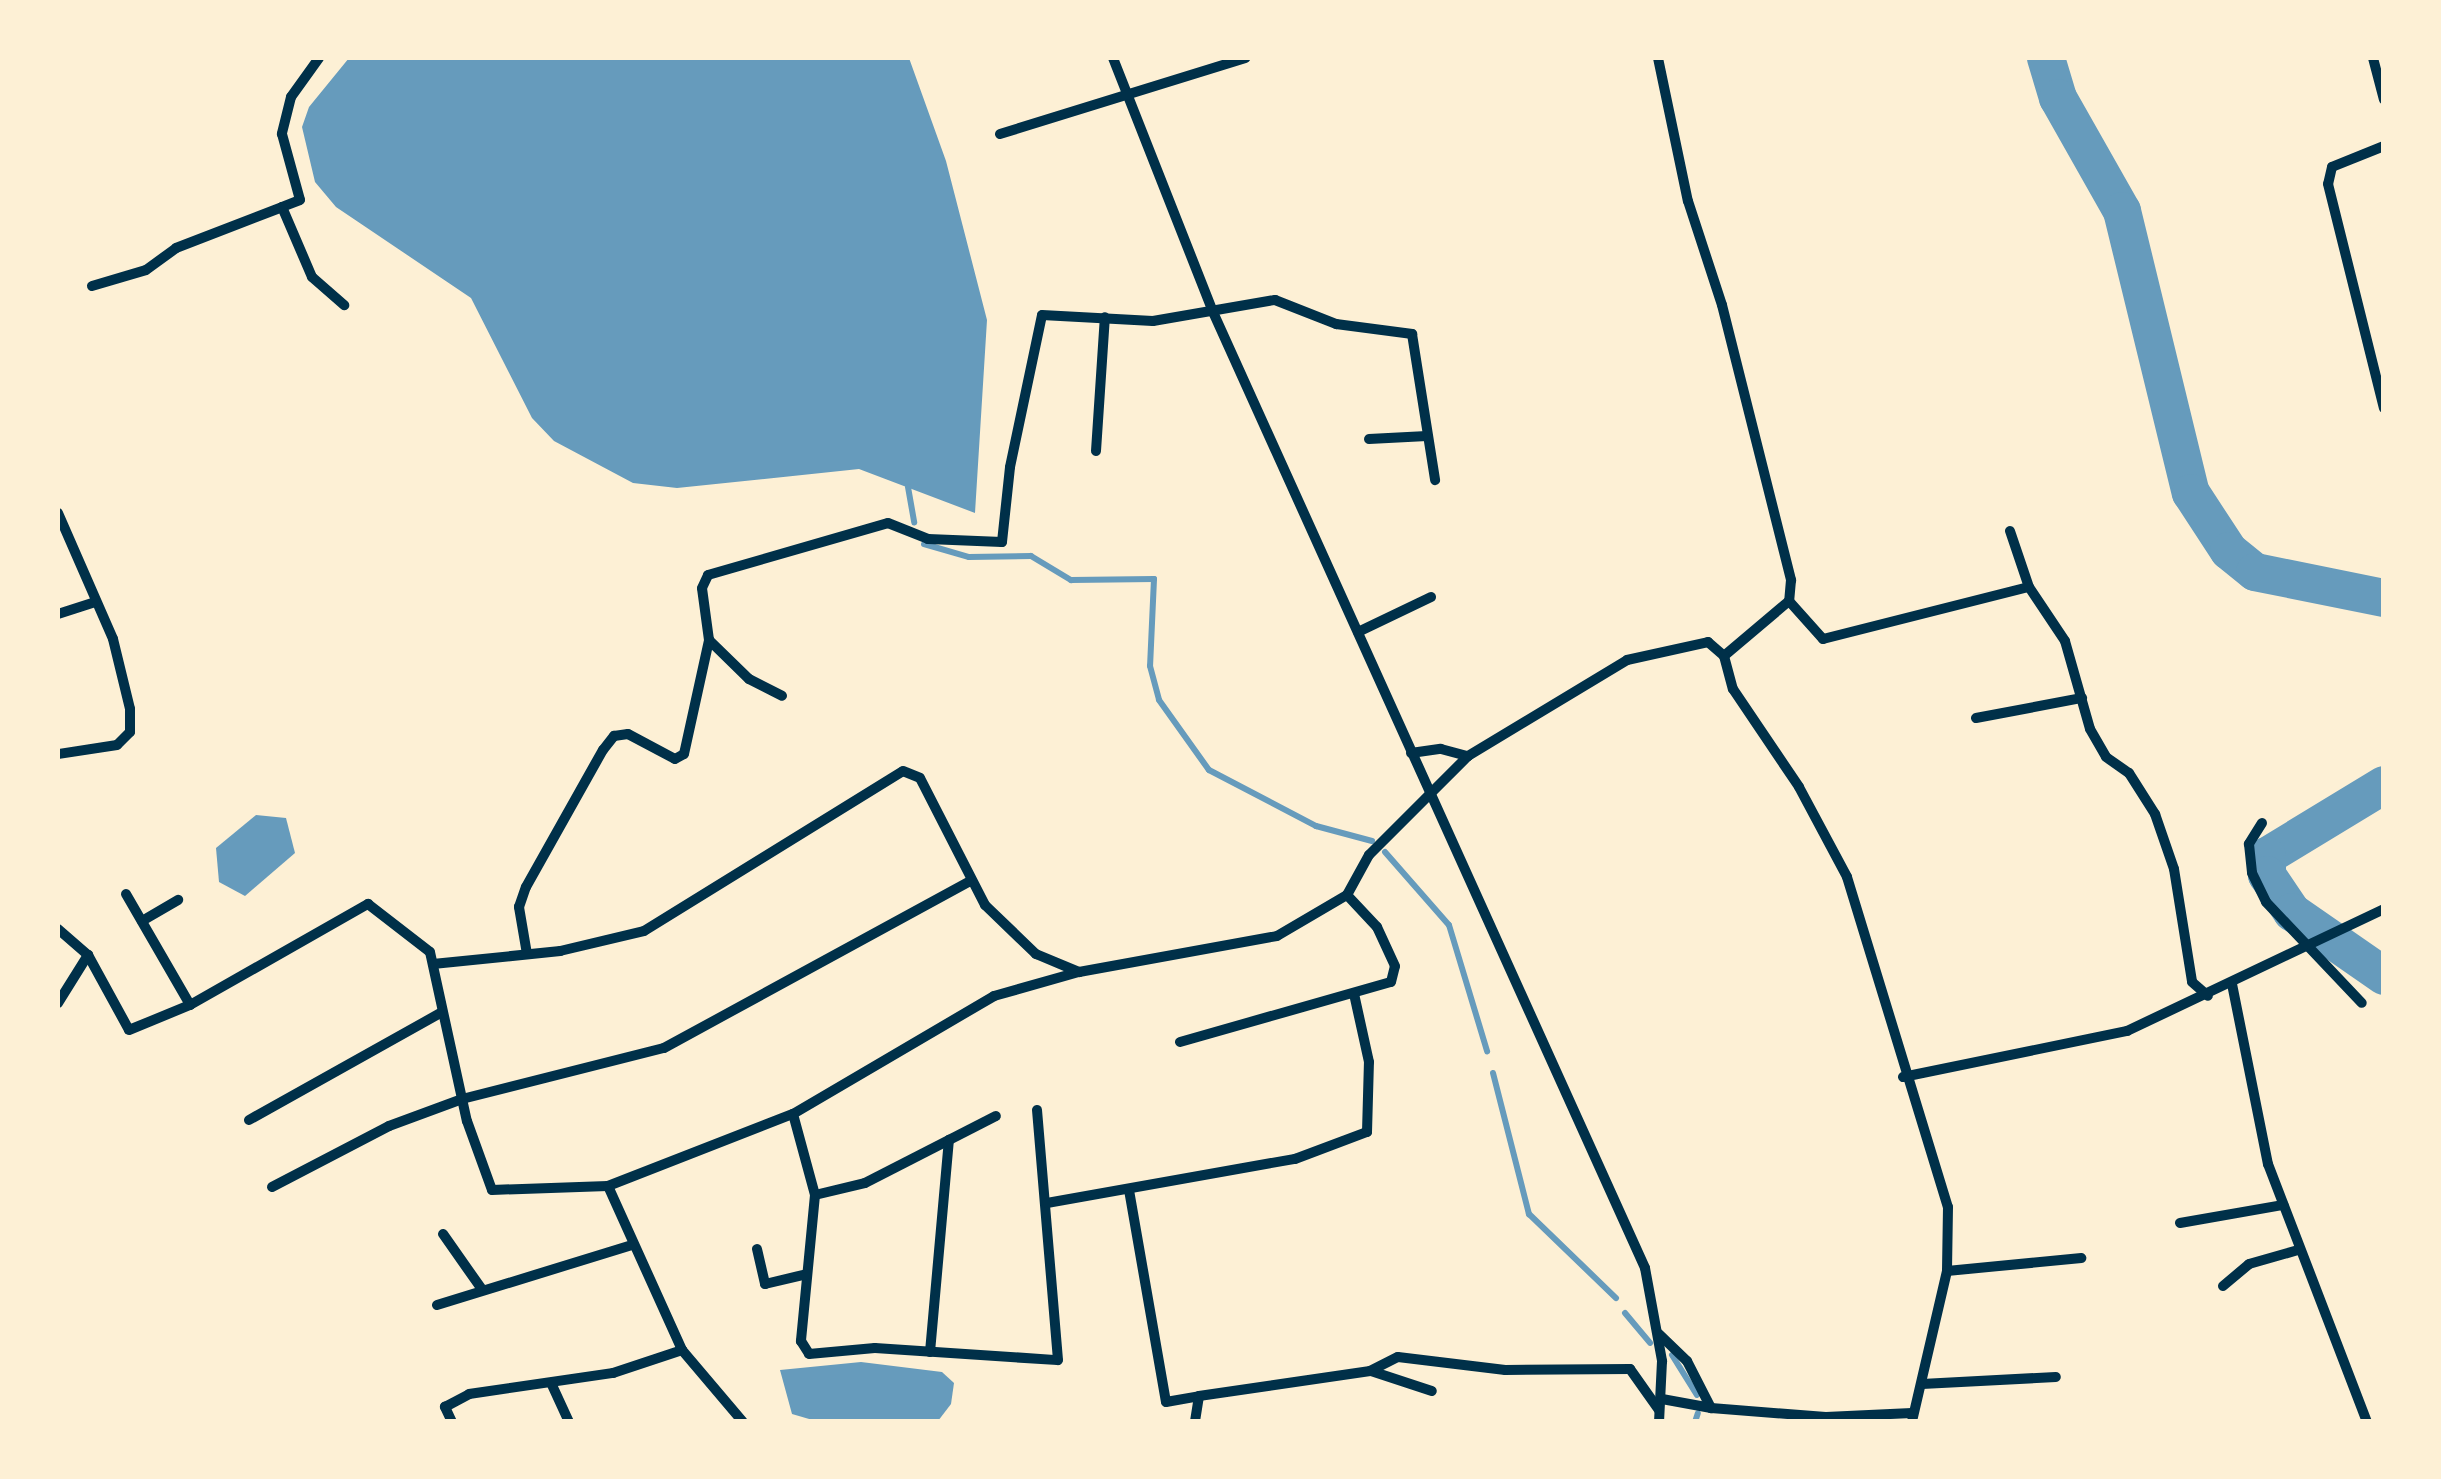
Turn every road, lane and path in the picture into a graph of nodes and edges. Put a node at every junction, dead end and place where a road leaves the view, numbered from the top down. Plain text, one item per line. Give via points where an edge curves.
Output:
1 (320, 58) edge
2 (1113, 58) edge
3 (1245, 58) edge
4 (1658, 58) edge
5 (2372, 58) edge
6 (1128, 93) junction
7 (2384, 100) edge
8 (1000, 134) dead end
9 (2384, 146) edge
10 (282, 207) junction
11 (92, 286) dead end
12 (344, 305) dead end
13 (1213, 312) junction
14 (1105, 317) junction
15 (2384, 408) edge
16 (1427, 436) junction
17 (1369, 439) dead end
18 (1096, 451) dead end
19 (1435, 480) dead end
20 (58, 513) edge
21 (2010, 531) dead end
22 (2029, 587) junction
23 (1432, 597) dead end
24 (1789, 601) junction
25 (96, 602) junction
26 (58, 614) edge
27 (1358, 632) junction
28 (708, 640) junction
29 (1724, 656) junction
30 (782, 696) dead end
31 (2082, 698) junction
32 (1976, 718) dead end
33 (1411, 752) junction
34 (58, 754) edge
35 (1468, 756) junction
36 (1429, 794) junction
37 (2262, 824) dead end
38 (969, 882) junction
39 (126, 894) dead end
40 (1348, 895) junction
41 (178, 900) dead end
42 (2384, 909) edge
43 (142, 921) junction
44 (58, 929) edge
45 (2313, 942) junction
46 (88, 954) junction
47 (527, 954) junction
48 (433, 964) junction
49 (1078, 972) junction
50 (2232, 984) junction
51 (1354, 994) junction
52 (2208, 996) junction
53 (58, 1003) edge
54 (2362, 1003) dead end
55 (190, 1005) junction
56 (442, 1012) junction
57 (1180, 1042) dead end
58 (1903, 1078) junction
59 (462, 1099) junction
60 (1036, 1110) dead end
61 (793, 1114) junction
62 (996, 1116) dead end
63 (248, 1120) dead end
64 (949, 1140) junction
65 (608, 1186) junction
66 (272, 1187) dead end
67 (1129, 1190) junction
68 (816, 1195) junction
69 (1047, 1204) junction
70 (2282, 1205) junction
71 (2180, 1224) dead end
72 (443, 1234) dead end
73 (632, 1245) junction
74 (757, 1250) dead end
75 (2298, 1250) junction
76 (2081, 1258) dead end
77 (1948, 1271) junction
78 (807, 1274) junction
79 (2223, 1286) dead end
80 (480, 1288) junction
81 (437, 1306) dead end
82 (1659, 1333) junction
83 (682, 1350) junction
84 (930, 1352) junction
85 (1420, 1359) junction
86 (1370, 1371) junction
87 (2056, 1377) dead end
88 (1408, 1382) junction
89 (1922, 1384) junction
90 (552, 1385) junction
91 (1432, 1390) dead end
92 (1200, 1396) junction
93 (1662, 1399) junction
94 (1711, 1408) junction
95 (1660, 1417) edge
96 (1912, 1417) edge
97 (739, 1420) edge
98 (452, 1422) edge
99 (569, 1422) edge
100 (1194, 1422) edge
101 (2367, 1422) edge

1 - 10 street via 290,97 282,134 300,200
2 - 6 street
3 - 6 street
4 - 24 street via 1688,202 1787,558
5 - 7 street
6 - 8 street
6 - 13 street
9 - 15 street via 2332,167 2328,184
10 - 11 street via 176,248 146,270
10 - 12 street via 312,277
13 - 14 street via 1152,321
13 - 16 street via 1275,300 1336,324 1412,334
13 - 27 street
14 - 18 street
14 - 28 street via 1042,315 1010,466 1002,542 928,539 888,523 708,575 702,588
16 - 17 street
16 - 19 street
20 - 25 street
21 - 22 street
22 - 24 street via 1823,640
22 - 31 street via 2065,641
23 - 27 street
24 - 29 street
25 - 26 street
25 - 34 street via 112,639 130,732 117,745
27 - 33 street
28 - 30 street via 749,679
28 - 47 street via 684,754 675,759 628,734 614,736 603,750 526,887 519,907
29 - 35 street via 1708,642 1627,660
29 - 58 street via 1732,689 1799,787 1847,876
31 - 32 street
31 - 52 street via 2106,757 2129,774 2155,814 2174,868 2192,982
33 - 35 street via 1440,749
33 - 36 street
35 - 36 street
36 - 40 street via 1369,855
36 - 82 street via 1645,1268
37 - 45 street via 2249,844 2252,873 2266,902
38 - 47 street via 920,778 903,772 644,931
38 - 49 street via 1036,954
38 - 59 street via 664,1048
39 - 43 street
40 - 49 street via 1277,936
40 - 51 street via 1377,927 1395,966 1391,982
41 - 43 street
42 - 45 street
43 - 55 street
44 - 46 street
45 - 50 street
45 - 54 street
46 - 53 street
46 - 55 street via 129,1030
47 - 48 street
48 - 55 street via 430,952 368,904
48 - 56 street
49 - 61 street via 994,996
50 - 52 street
50 - 70 street
51 - 57 street
51 - 67 street via 1370,1062 1367,1132 1295,1159
52 - 58 street via 2127,1031
56 - 59 street
56 - 63 street
58 - 77 street via 1948,1207
59 - 65 street via 492,1190
59 - 66 street via 389,1126
60 - 69 street
61 - 65 street
61 - 68 street
62 - 64 street
64 - 68 street via 865,1183
64 - 84 street
65 - 73 street
67 - 69 street
67 - 92 street via 1166,1402
68 - 78 street
69 - 84 street via 1058,1360
70 - 71 street
70 - 75 street
72 - 80 street
73 - 80 street
73 - 83 street
74 - 78 street via 765,1284
75 - 79 street via 2249,1264
75 - 101 street
76 - 77 street
77 - 89 street
78 - 84 street via 801,1340 809,1354
80 - 81 street
82 - 93 street
82 - 94 street via 1687,1360
83 - 90 street
83 - 97 street
85 - 86 street via 1398,1357
85 - 88 street
85 - 95 street via 1534,1371 1630,1369
86 - 88 street
86 - 92 street
87 - 89 street
88 - 91 street
89 - 96 street
90 - 98 street via 469,1394 445,1407
90 - 99 street
92 - 100 street
93 - 94 street
93 - 95 street
94 - 96 street

